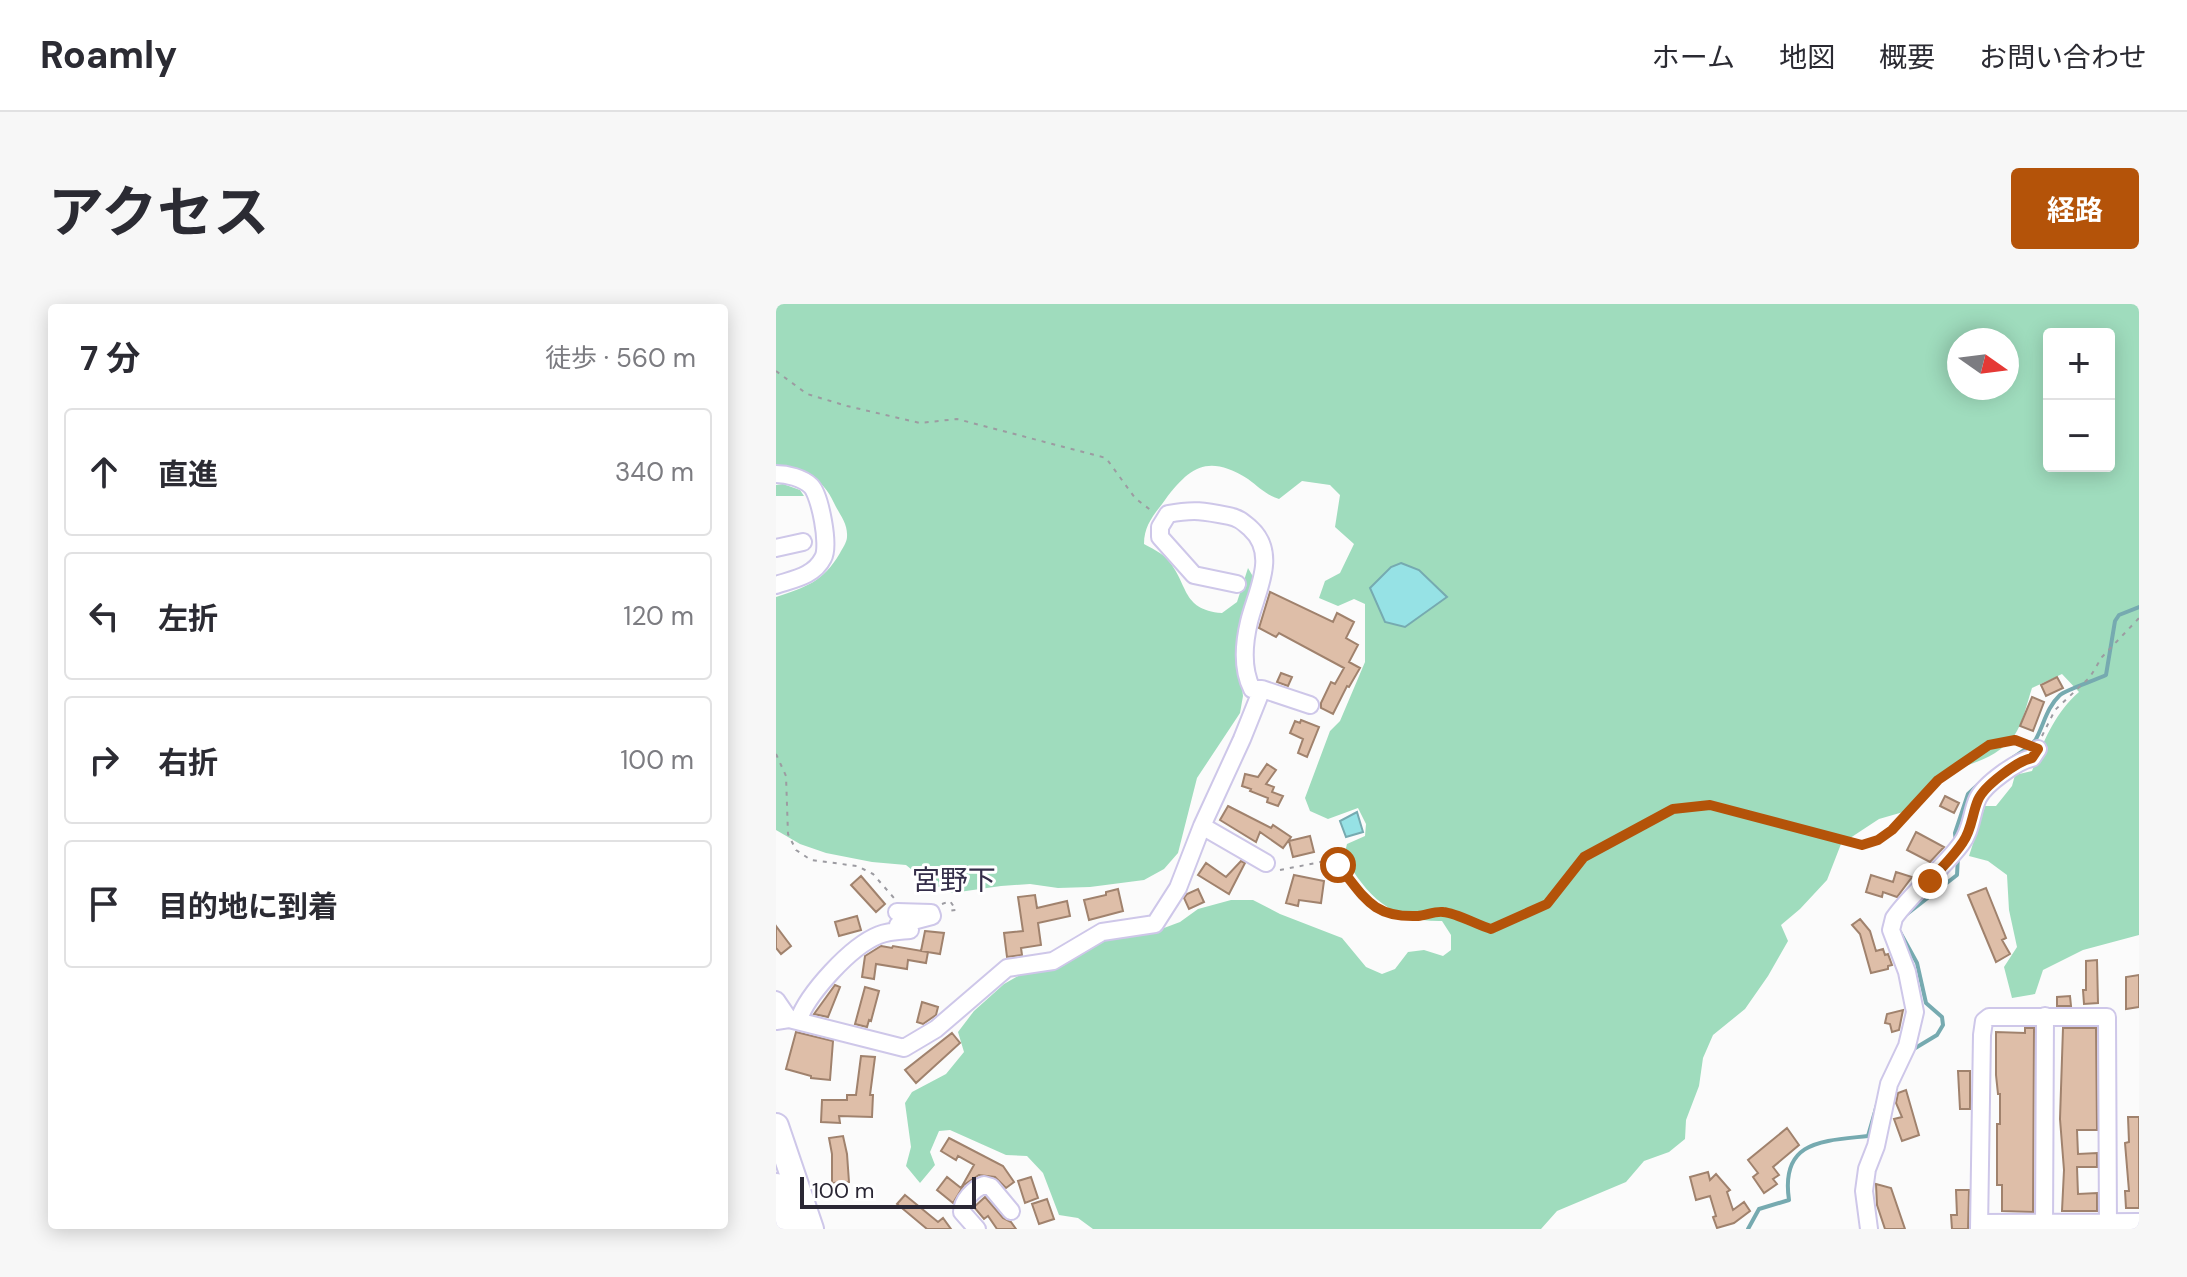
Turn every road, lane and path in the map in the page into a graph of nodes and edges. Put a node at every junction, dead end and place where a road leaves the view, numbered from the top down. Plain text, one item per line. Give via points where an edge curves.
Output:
1 (776, 371) edge
2 (776, 474) edge
3 (1163, 520) junction
4 (803, 542) dead end
5 (776, 548) edge
6 (1237, 584) dead end
7 (776, 585) edge
8 (2139, 618) edge
9 (1262, 689) junction
10 (1310, 705) dead end
11 (2038, 749) junction
12 (776, 754) edge
13 (1202, 826) junction
14 (1266, 863) joint
15 (899, 908) joint
16 (776, 1000) edge
17 (2045, 1016) junction
18 (788, 1020) edge
19 (776, 1126) edge
20 (776, 1186) edge
21 (1011, 1211) dead end
22 (2139, 1222) edge
23 (1979, 1226) edge
24 (2044, 1226) edge
25 (2108, 1226) edge
26 (790, 1229) edge
27 (811, 1229) edge
28 (977, 1229) edge
29 (1869, 1229) edge

1 - 3 path via 807,394 847,406 920,423 957,419 1106,458 1135,498
2 - 7 street via 812,486 826,545 823,558 808,575
3 - 6 street via 1160,537 1194,575
3 - 9 street via 1194,509 1238,518 1258,535 1264,574 1249,623 1245,676 1252,689
4 - 5 street
8 - 11 path via 2055,710
9 - 10 street
9 - 13 street
11 - 14 path via 2015,740 1989,745 1938,780 1892,830 1862,845 1710,805 1673,809 1584,857 1547,904 1491,929 1443,912 1419,916 1376,909 1331,860 1282,871
11 - 29 street via 1979,797 1963,843 1894,918 1891,930 1915,1012 1867,1169
12 - 15 path via 786,776 788,834 796,850 811,860 857,866 873,874
13 - 14 street
13 - 18 street via 1178,888 1155,924 1102,932 1053,961 1007,968 936,1029 904,1048
15 - 18 street via 935,911 898,924 904,931 881,934 863,944
16 - 18 street
17 - 23 street via 1984,1021
17 - 24 street
17 - 25 street via 2107,1017
19 - 27 highway
20 - 26 highway
21 - 28 street via 991,1187 978,1187 962,1204 962,1212
22 - 25 street
23 - 24 street
24 - 25 street

